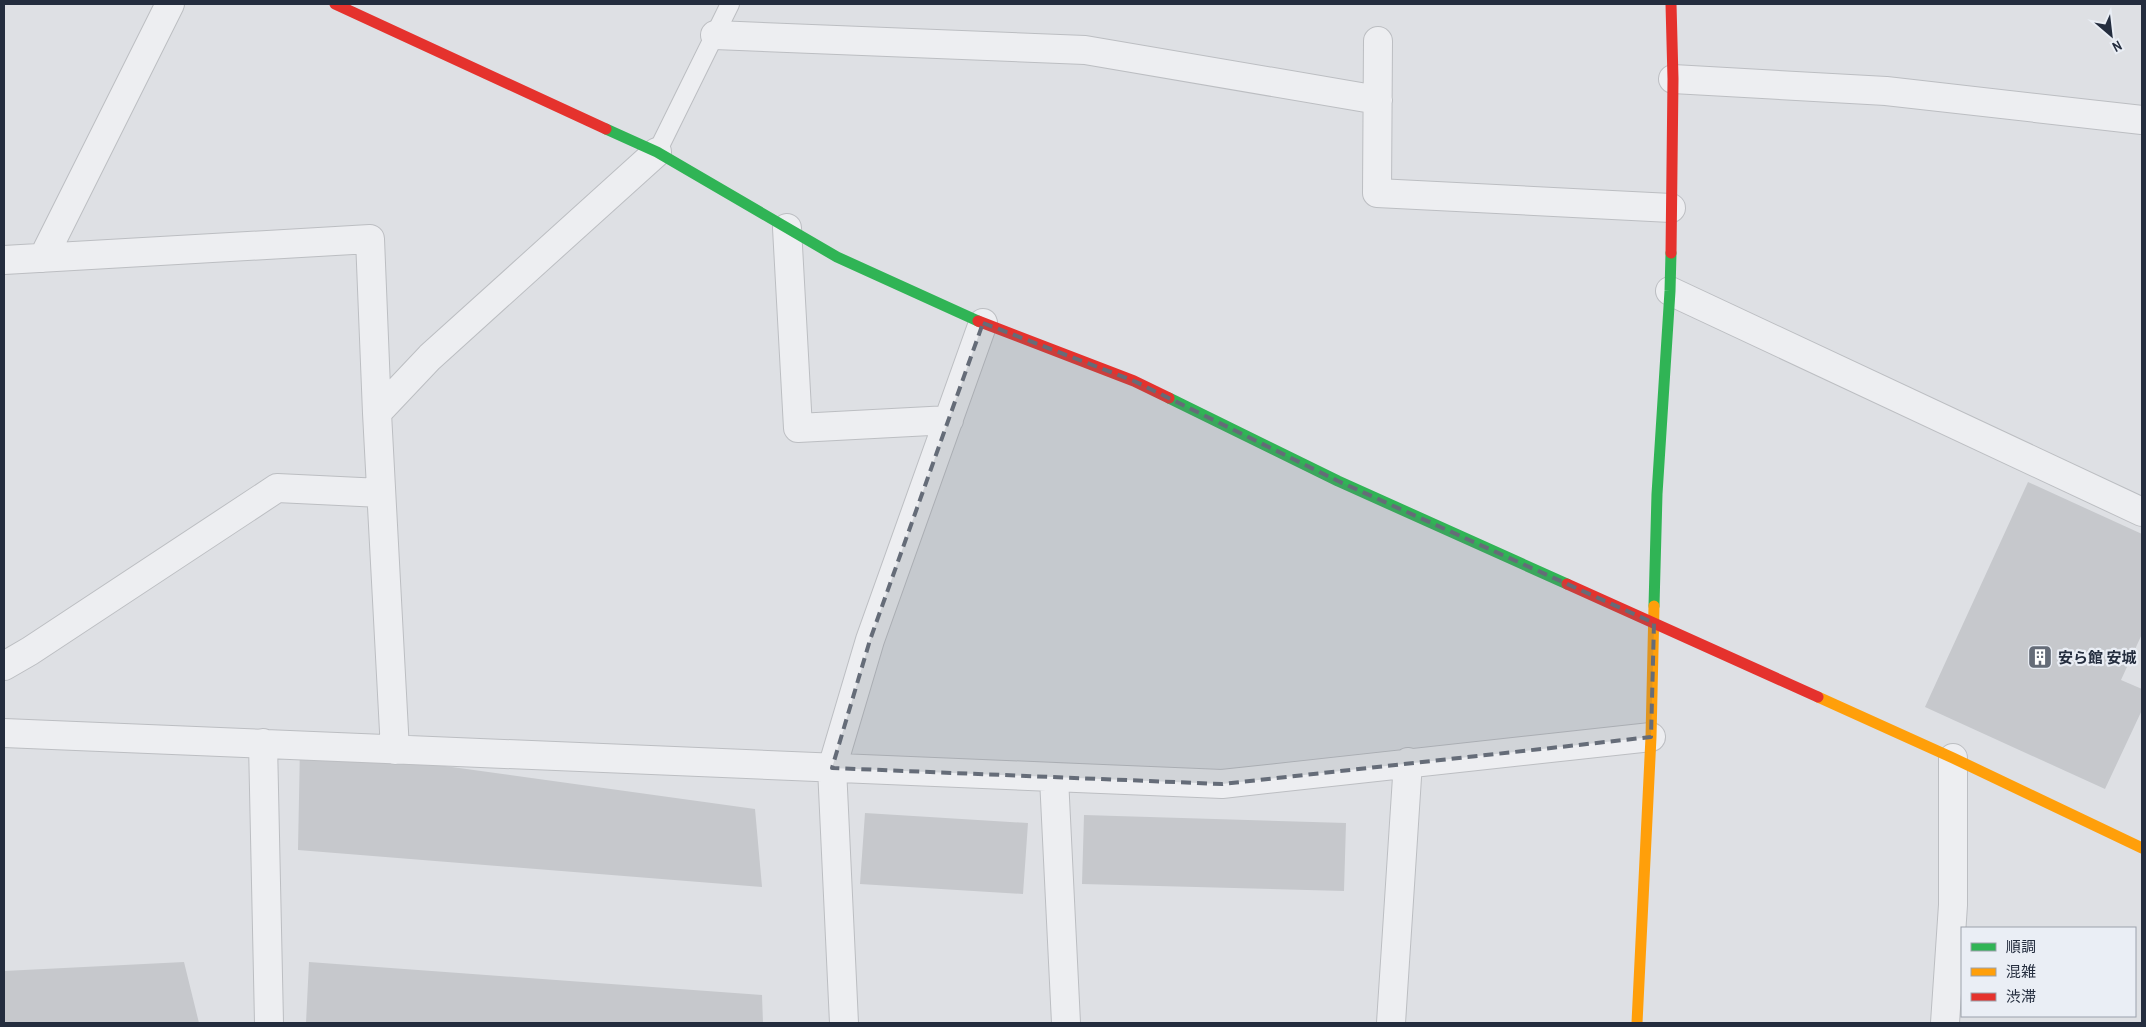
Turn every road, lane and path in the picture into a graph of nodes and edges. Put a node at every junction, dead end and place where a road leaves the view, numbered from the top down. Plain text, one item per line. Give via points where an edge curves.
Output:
1 (170, 4) edge
2 (335, 4) edge
3 (730, 4) edge
4 (1671, 4) edge
5 (715, 35) junction
6 (1378, 41) dead end
7 (1674, 79) junction
8 (1378, 100) junction
9 (2142, 120) edge
10 (657, 152) junction
11 (1671, 208) junction
12 (787, 228) junction
13 (43, 258) junction
14 (4, 260) edge
15 (1670, 291) junction
16 (983, 324) junction
17 (377, 413) junction
18 (949, 420) junction
19 (381, 493) junction
20 (2142, 512) edge
21 (1654, 623) junction
22 (4, 666) edge
23 (4, 733) edge
24 (1651, 736) junction
25 (263, 743) junction
26 (395, 750) junction
27 (1953, 758) junction
28 (1408, 762) junction
29 (832, 768) junction
30 (1054, 778) junction
31 (2142, 848) edge
32 (269, 1023) edge
33 (844, 1023) edge
34 (1066, 1023) edge
35 (1391, 1023) edge
36 (1637, 1023) edge
37 (1945, 1023) edge

1 - 13 street
2 - 10 street
3 - 5 lane
4 - 7 street
5 - 8 street via 1086,50
5 - 10 lane
6 - 8 street
7 - 9 street via 1886,91
7 - 11 street
8 - 11 street via 1377,193
10 - 12 street
10 - 17 street via 430,358
11 - 15 street
12 - 16 street via 837,257
12 - 18 street via 798,428
13 - 14 street
13 - 17 street via 370,239
15 - 20 street
15 - 21 street via 1657,494
16 - 18 street
16 - 21 street via 1134,380 1338,481
17 - 19 street
18 - 29 street via 870,640
19 - 22 street via 277,488
19 - 26 street
21 - 24 street
21 - 27 street
23 - 25 street
24 - 28 street
24 - 36 street
25 - 26 street
25 - 32 street
26 - 29 street
27 - 31 street
27 - 37 street via 1953,905
28 - 30 street via 1222,784
28 - 35 street
29 - 30 street
29 - 33 street
30 - 34 street

